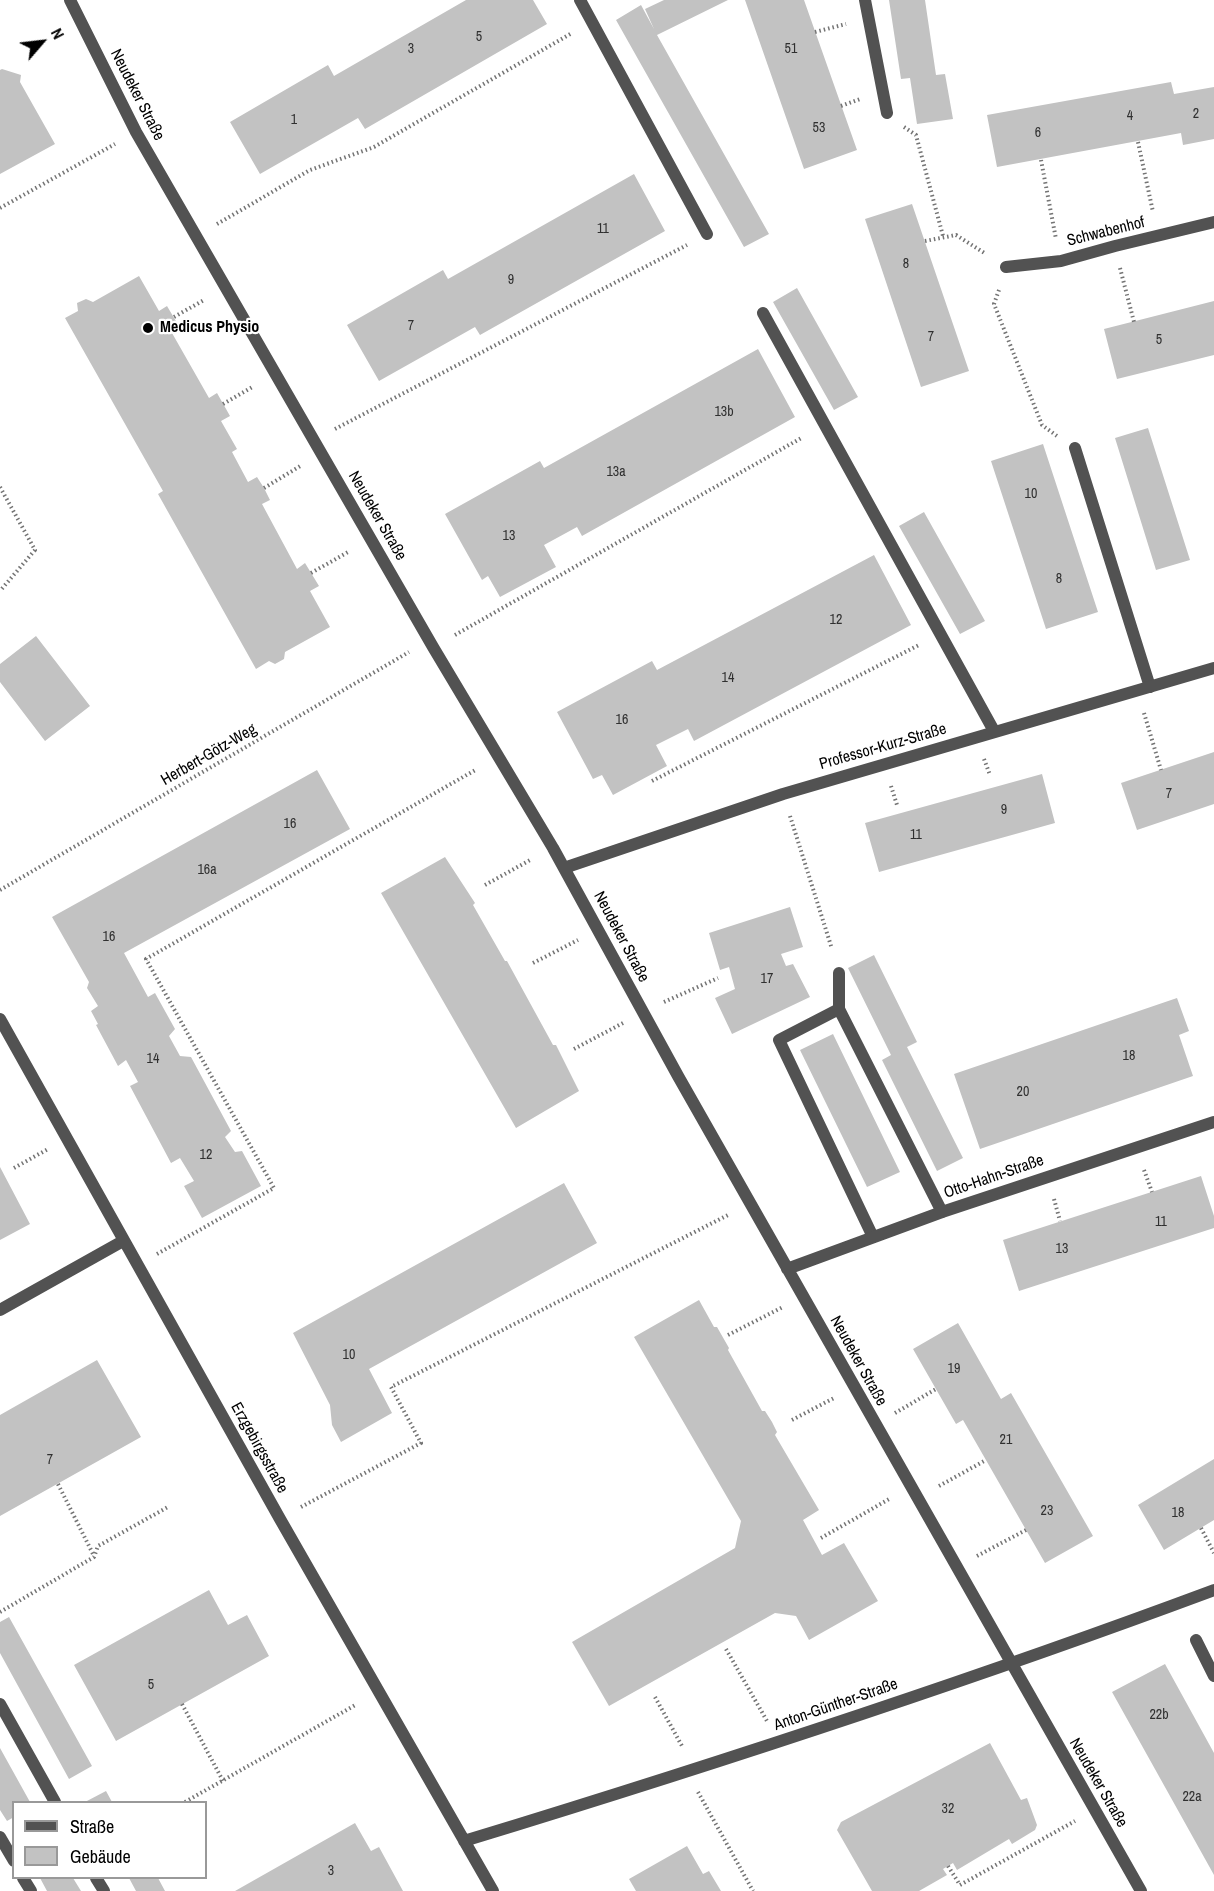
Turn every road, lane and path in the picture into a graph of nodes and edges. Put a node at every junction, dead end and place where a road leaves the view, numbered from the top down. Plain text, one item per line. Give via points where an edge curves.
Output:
1 (70, 0) edge
2 (580, 0) edge
3 (865, 0) edge
4 (869, 17) junction
5 (591, 22) junction
6 (815, 32) dead end
7 (887, 113) joint
8 (136, 132) junction
9 (1138, 142) dead end
10 (1041, 160) dead end
11 (0, 207) edge
12 (1214, 222) edge
13 (707, 234) joint
14 (196, 236) junction
15 (1158, 236) junction
16 (943, 237) junction
17 (925, 241) dead end
18 (1115, 246) junction
19 (1061, 261) junction
20 (1006, 267) junction
21 (226, 288) junction
22 (763, 313) dead end
23 (174, 317) dead end
24 (1134, 322) dead end
25 (276, 374) junction
26 (224, 404) dead end
27 (825, 425) junction
28 (315, 440) junction
29 (1075, 448) joint
30 (322, 453) junction
31 (0, 488) edge
32 (264, 488) dead end
33 (371, 539) junction
34 (311, 573) dead end
35 (0, 591) edge
36 (941, 634) junction
37 (431, 644) junction
38 (1214, 668) edge
39 (1150, 687) junction
40 (1137, 691) junction
41 (994, 731) junction
42 (498, 757) junction
43 (1161, 770) dead end
44 (652, 781) dead end
45 (783, 794) junction
46 (553, 848) junction
47 (564, 868) junction
48 (485, 885) dead end
49 (0, 890) edge
50 (599, 929) junction
51 (533, 963) dead end
52 (839, 973) joint
53 (718, 978) dead end
54 (839, 1009) junction
55 (642, 1012) junction
56 (0, 1018) edge
57 (574, 1049) dead end
58 (1214, 1122) edge
59 (67, 1139) junction
60 (14, 1168) dead end
61 (752, 1203) junction
62 (942, 1212) junction
63 (873, 1237) junction
64 (123, 1241) junction
65 (137, 1266) junction
66 (787, 1269) junction
67 (803, 1296) junction
68 (0, 1311) edge
69 (728, 1335) dead end
70 (855, 1387) junction
71 (936, 1389) dead end
72 (792, 1420) dead end
73 (875, 1424) junction
74 (986, 1460) dead end
75 (58, 1484) dead end
76 (911, 1487) junction
77 (917, 1498) junction
78 (168, 1506) dead end
79 (280, 1519) junction
80 (1201, 1528) dead end
81 (1026, 1530) dead end
82 (821, 1538) dead end
83 (1214, 1553) edge
84 (94, 1557) junction
85 (956, 1568) junction
86 (1214, 1590) edge
87 (0, 1612) edge
88 (1196, 1640) dead end
89 (726, 1649) dead end
90 (1010, 1664) junction
91 (1214, 1676) edge
92 (379, 1692) junction
93 (655, 1697) dead end
94 (0, 1704) edge
95 (182, 1704) dead end
96 (778, 1741) junction
97 (695, 1770) junction
98 (223, 1781) junction
99 (695, 1787) dead end
100 (54, 1801) edge
101 (188, 1801) edge
102 (1094, 1810) junction
103 (0, 1838) edge
104 (464, 1842) junction
105 (12, 1858) edge
106 (948, 1866) dead end
107 (493, 1891) edge
108 (753, 1891) edge
109 (1141, 1891) edge

1 - 8 street, Neudeker Straße
2 - 5 street
3 - 4 street
4 - 6 path
4 - 7 street
5 - 13 street
5 - 14 path via 374,147 310,170
7 - 16 path via 916,135
8 - 11 path
8 - 14 street, Neudeker Straße
9 - 15 path
10 - 19 path
12 - 15 street, Schwabenhof
13 - 28 path
14 - 21 street, Neudeker Straße
15 - 18 street, Schwabenhof
16 - 17 path
16 - 20 path via 956,235
18 - 19 street, Schwabenhof
18 - 24 path
19 - 20 street, Schwabenhof
20 - 29 path via 994,304 1042,425
21 - 23 path
21 - 25 street, Neudeker Straße
22 - 27 street
25 - 26 path
25 - 28 street, Neudeker Straße
27 - 36 street
27 - 37 path, Herbert-Götz-Weg
28 - 30 street, Neudeker Straße
29 - 39 street
30 - 32 path
30 - 33 street, Neudeker Straße
31 - 35 path via 35,550
33 - 34 path
33 - 37 street, Neudeker Straße
36 - 41 street
36 - 44 path
37 - 42 street, Neudeker Straße
37 - 49 path, Herbert-Götz-Weg
38 - 39 street, Professor-Kurz-Straße
39 - 40 street, Professor-Kurz-Straße
40 - 41 street, Professor-Kurz-Straße
40 - 43 path
41 - 45 street, Professor-Kurz-Straße
42 - 46 street, Neudeker Straße
42 - 65 path via 146,958 274,1188
45 - 47 street, Professor-Kurz-Straße
45 - 52 path
46 - 47 street, Neudeker Straße
46 - 48 path
47 - 50 street, Neudeker Straße
50 - 51 path
50 - 55 street, Neudeker Straße
52 - 54 street
53 - 55 path
54 - 62 street
54 - 63 street via 779,1040
55 - 57 path
55 - 61 street, Neudeker Straße
56 - 59 street, Erzgebirgsstraße
58 - 62 street, Otto-Hahn-Straße
59 - 60 path
59 - 64 street, Erzgebirgsstraße
61 - 66 street, Neudeker Straße
61 - 79 path via 392,1387 421,1443
62 - 63 street, Otto-Hahn-Straße
63 - 66 street, Otto-Hahn-Straße
64 - 65 street, Erzgebirgsstraße
64 - 68 street
65 - 79 street, Erzgebirgsstraße
66 - 67 street, Neudeker Straße
67 - 69 path
67 - 70 street, Neudeker Straße
70 - 72 path
70 - 73 street, Neudeker Straße
71 - 73 path
73 - 76 street, Neudeker Straße
74 - 77 path
75 - 84 path
76 - 77 street, Neudeker Straße
76 - 82 path
77 - 85 street, Neudeker Straße
78 - 84 path via 98,1546
79 - 92 street, Erzgebirgsstraße
80 - 83 path
81 - 85 path
84 - 87 path
85 - 90 street, Neudeker Straße
86 - 90 street, Anton-Günther-Straße
88 - 91 street
89 - 96 path
90 - 96 street, Anton-Günther-Straße
90 - 102 street, Neudeker Straße
92 - 98 path
92 - 104 street, Erzgebirgsstraße
93 - 97 path
94 - 100 street
95 - 98 path
96 - 97 street, Anton-Günther-Straße
97 - 104 street, Anton-Günther-Straße
98 - 101 path
99 - 108 path
102 - 106 path via 960,1885
102 - 109 street, Neudeker Straße
103 - 105 street
104 - 107 street, Erzgebirgsstraße

